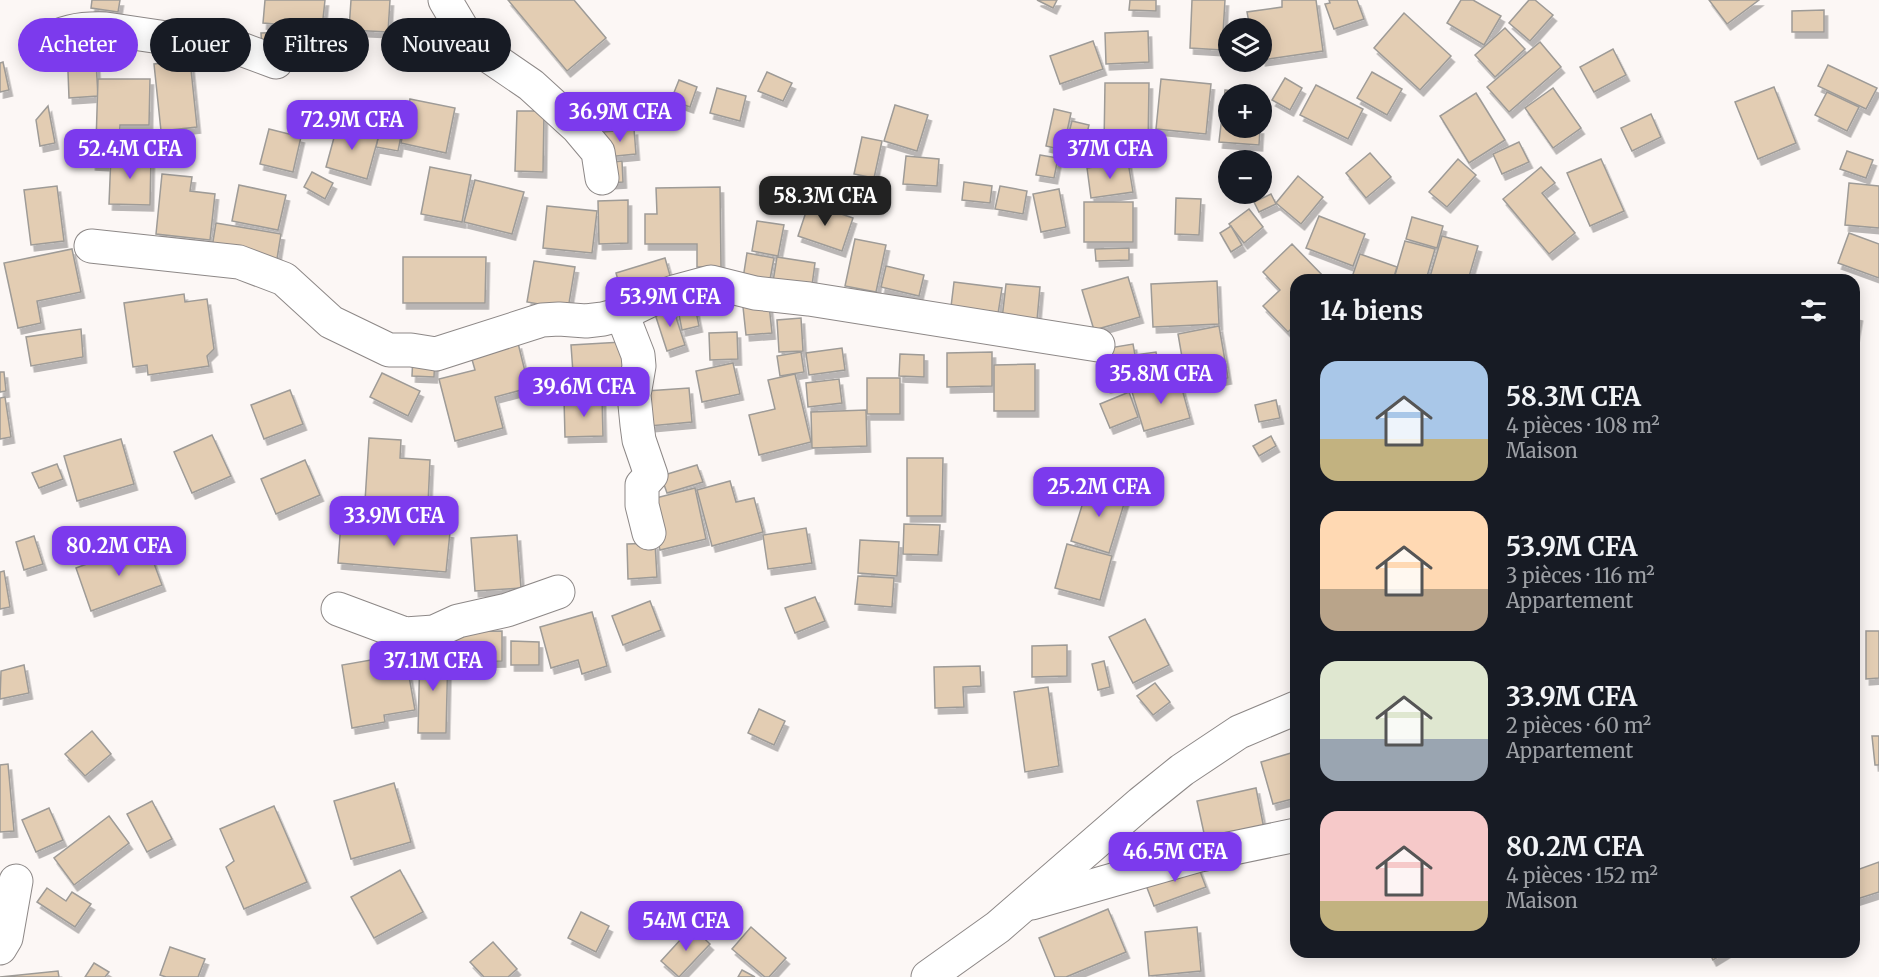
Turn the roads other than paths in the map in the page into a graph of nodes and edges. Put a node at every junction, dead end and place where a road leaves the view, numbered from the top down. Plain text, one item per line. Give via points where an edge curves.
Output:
1 (445, 0) edge
2 (138, 33) edge
3 (263, 57) edge
4 (602, 178) dead end
5 (91, 246) dead end
6 (622, 314) junction
7 (1098, 345) dead end
8 (649, 533) dead end
9 (558, 592) dead end
10 (338, 609) dead end
11 (1290, 711) edge
12 (1290, 836) edge
13 (16, 881) dead end
14 (1010, 916) junction
15 (0, 948) edge
16 (928, 977) edge
17 (952, 977) edge

1 - 4 street via 471,44 531,86 577,127 598,152
2 - 3 street via 241,49
5 - 6 street via 239,262 284,279 331,322 389,351 436,354 542,320 586,321
6 - 7 street via 653,299 711,282 755,293
6 - 8 street via 638,355 634,395 639,440 651,476 642,485 642,506
9 - 10 street via 507,610 458,621 434,632 405,634
11 - 14 street via 1239,732 1182,770
12 - 14 street via 1200,855
13 - 15 street via 6,938
14 - 16 street
14 - 17 street

